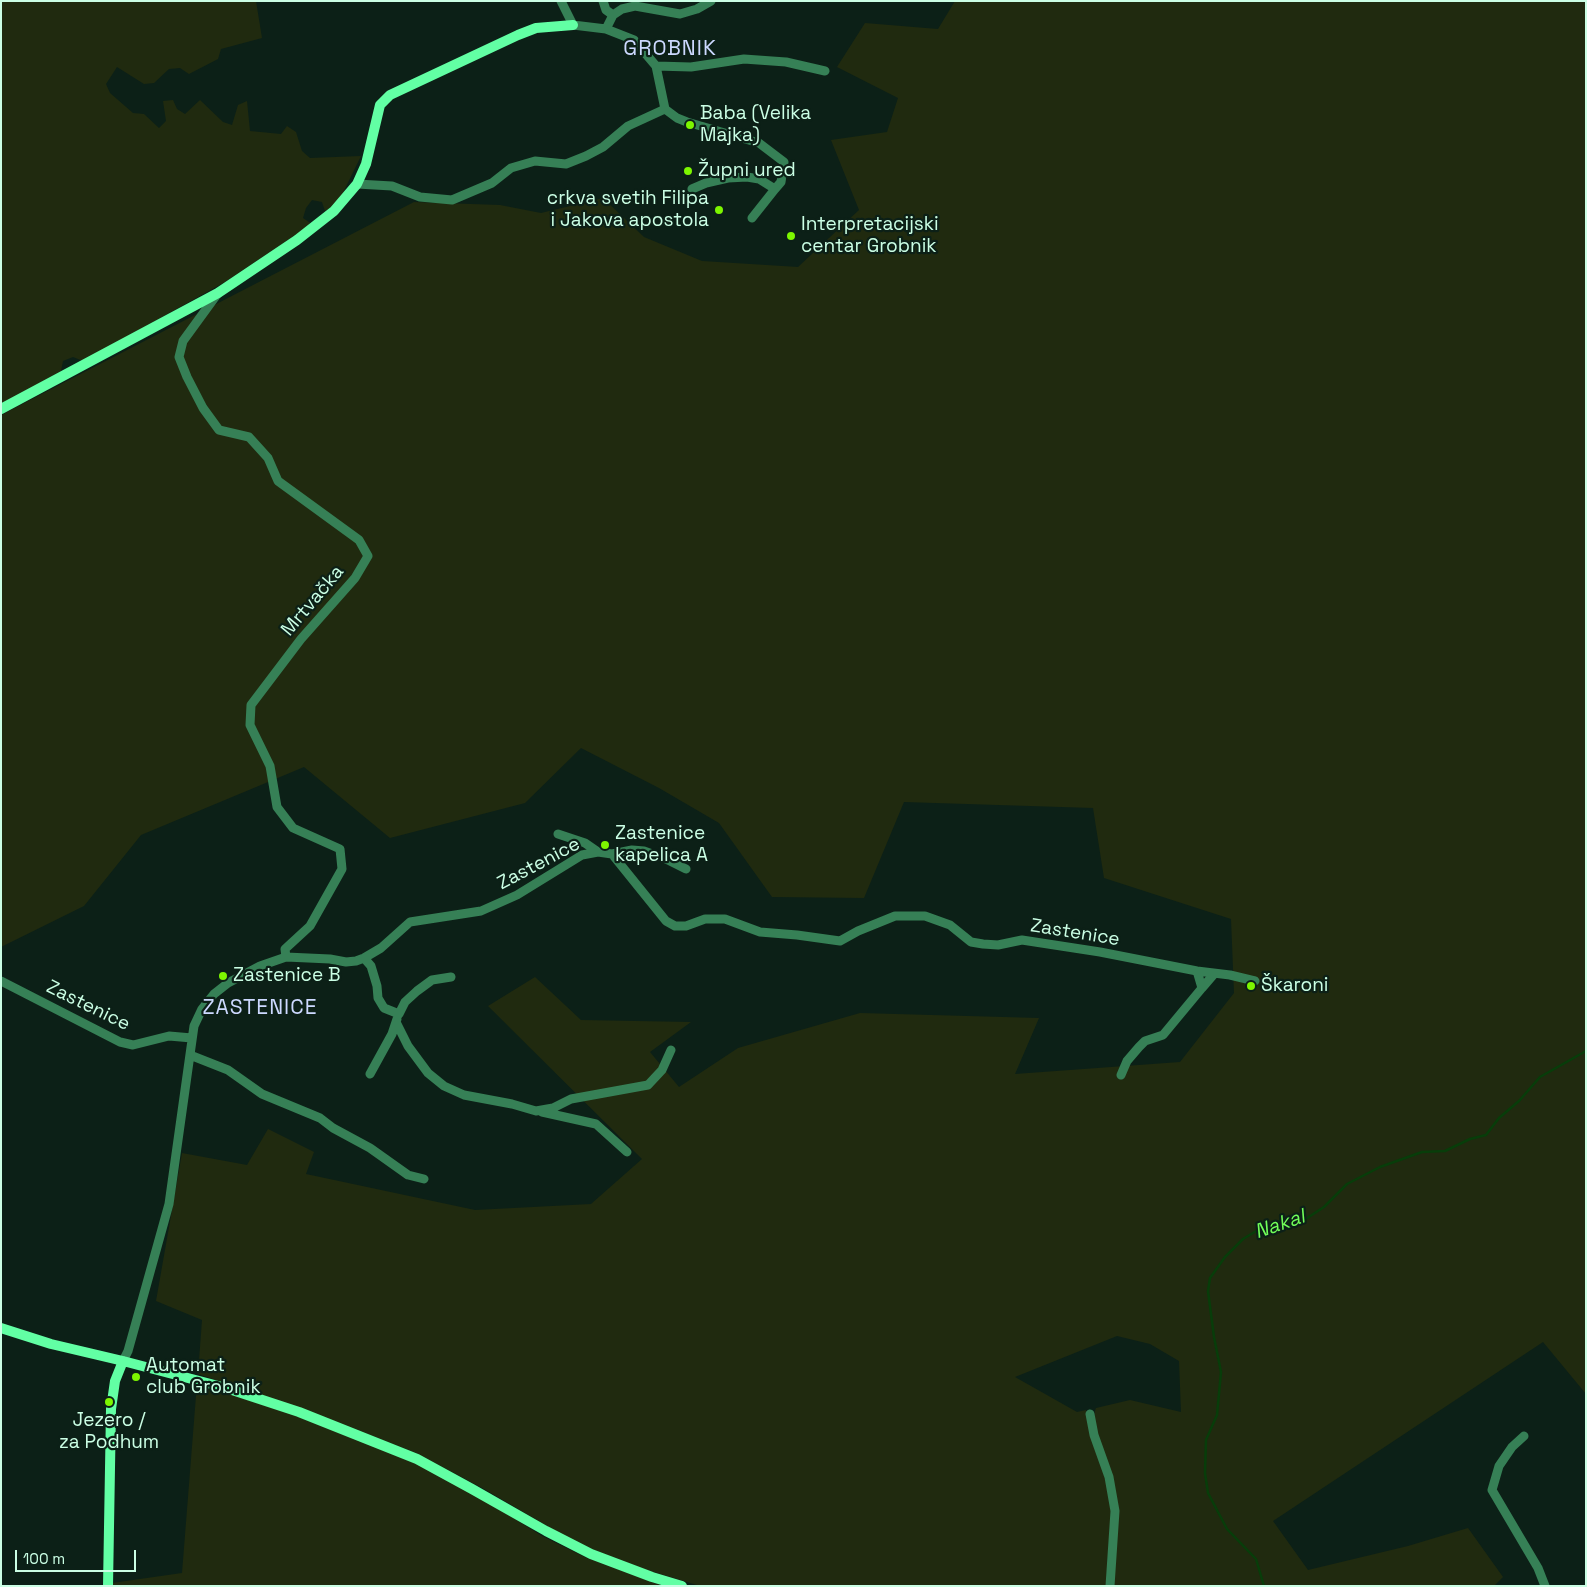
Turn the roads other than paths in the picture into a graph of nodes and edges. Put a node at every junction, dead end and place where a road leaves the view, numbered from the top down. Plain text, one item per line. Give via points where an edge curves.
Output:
1 (561, 1) edge
2 (603, 1) edge
3 (711, 1) edge
4 (613, 15) junction
5 (573, 25) junction
6 (606, 29) junction
7 (656, 66) junction
8 (825, 71) dead end
9 (665, 109) junction
10 (357, 184) junction
11 (692, 189) dead end
12 (775, 190) junction
13 (752, 218) dead end
14 (218, 293) junction
15 (1, 410) edge
16 (558, 834) dead end
17 (598, 852) junction
18 (612, 854) junction
19 (686, 869) dead end
20 (286, 958) junction
21 (364, 958) junction
22 (1197, 971) junction
23 (1214, 974) junction
24 (451, 977) dead end
25 (1, 981) edge
26 (1255, 981) dead end
27 (1202, 988) junction
28 (397, 1018) junction
29 (192, 1038) junction
30 (671, 1050) dead end
31 (190, 1056) junction
32 (370, 1074) dead end
33 (1121, 1075) dead end
34 (536, 1111) junction
35 (627, 1152) dead end
36 (424, 1179) dead end
37 (1, 1328) edge
38 (122, 1361) junction
39 (1090, 1414) dead end
40 (1524, 1436) dead end
41 (108, 1586) edge
42 (682, 1586) edge
43 (1110, 1586) edge
44 (1545, 1586) edge

1 - 5 street
2 - 4 street via 606,10
3 - 4 street via 680,14 635,6
4 - 6 street
5 - 6 street
5 - 10 main road via 536,28 390,95 380,105 366,164
6 - 7 street via 634,40
7 - 8 street via 691,67 744,59 786,62
7 - 9 street
9 - 10 street via 628,126 603,147 586,156 566,164 535,160 511,168 492,183 452,200 420,197 392,186
9 - 12 street via 687,122 759,143 777,156 784,166 781,182
10 - 14 main road via 334,211
11 - 12 street via 728,178 747,177 759,179
12 - 13 street
14 - 15 main road
14 - 20 street, Mrtvačka via 183,341 179,357 203,408 219,430 249,437 268,458 278,481 359,540 368,556 355,578 301,639 251,704 250,726 270,766 277,807 293,828 340,850 342,868 310,926 285,948
16 - 17 street
17 - 18 street, Zastenice
17 - 21 street, Zastenice via 582,855 517,895 480,911 410,922 381,948
18 - 19 street via 644,851
18 - 22 street, Zastenice via 666,921 675,926 705,919 725,919 760,932 840,941 895,916 925,916 950,925 971,942 998,945 1022,940
20 - 21 street via 346,962
20 - 29 street via 260,966 214,994 202,1009
21 - 28 street via 371,966 378,998 384,1008
22 - 23 street, Zastenice
22 - 27 street
23 - 26 street, Zastenice
23 - 27 street
24 - 28 street via 432,980 405,1002
25 - 29 street, Zastenice via 120,1042 133,1045 169,1036
27 - 33 street via 1163,1035 1145,1041
28 - 32 street
28 - 34 street via 408,1046 428,1073 444,1086 464,1095
29 - 31 street
30 - 34 street via 662,1070 648,1085 571,1099 553,1108
31 - 36 street via 228,1070 262,1094 320,1118 408,1175
31 - 38 street via 169,1204 128,1351
34 - 35 street via 596,1124
37 - 38 main road
38 - 41 main road via 111,1409
38 - 42 main road via 281,1406 408,1455 591,1554
39 - 43 street via 1109,1477 1115,1511
40 - 44 street via 1499,1466 1492,1490 1538,1568

